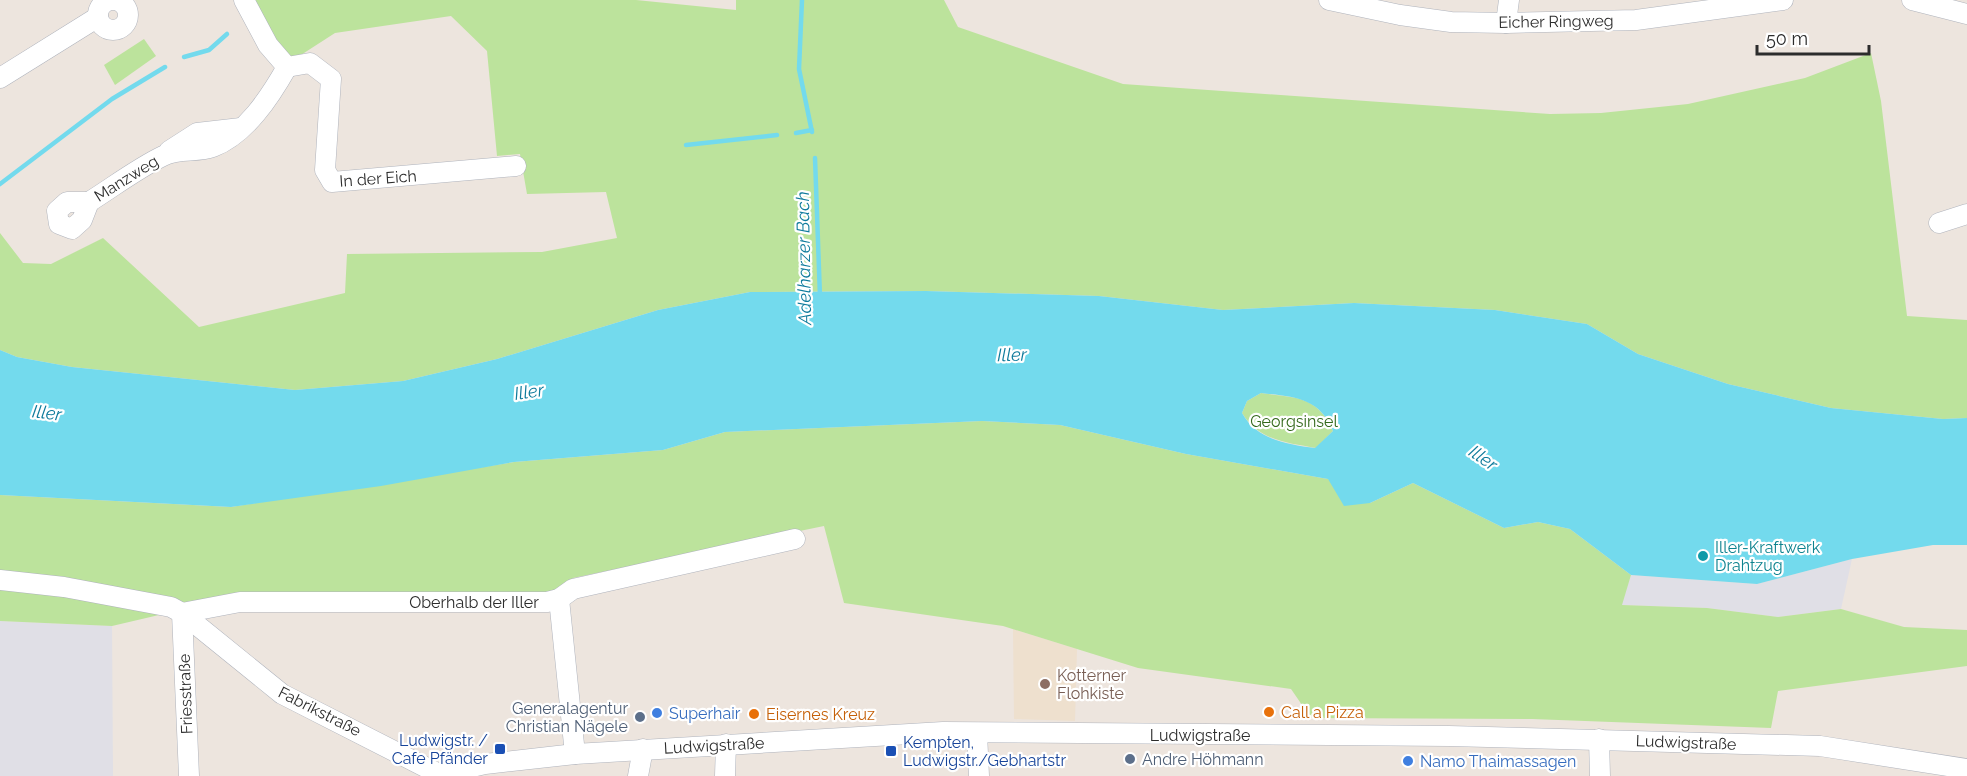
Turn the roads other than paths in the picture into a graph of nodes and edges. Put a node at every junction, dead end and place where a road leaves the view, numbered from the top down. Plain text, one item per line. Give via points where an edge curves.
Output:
1 (244, 0) edge
2 (1509, 0) edge
3 (1783, 0) edge
4 (1912, 0) edge
5 (1336, 1) edge
6 (1967, 14) edge
7 (98, 17) dead end
8 (1506, 23) junction
9 (287, 67) junction
10 (0, 78) edge
11 (516, 166) dead end
12 (89, 201) dead end
13 (1967, 214) edge
14 (1939, 223) dead end
15 (795, 539) dead end
16 (0, 580) edge
17 (560, 599) junction
18 (182, 613) junction
19 (976, 733) junction
20 (1599, 739) junction
21 (726, 744) junction
22 (643, 749) junction
23 (575, 754) junction
24 (1967, 769) edge
25 (436, 775) edge
26 (189, 776) edge
27 (638, 776) edge
28 (725, 776) edge
29 (979, 776) edge
30 (1600, 776) edge

1 - 9 street via 268,45
2 - 8 street
3 - 8 street, Eicher Ringweg via 1636,20
4 - 6 street
5 - 8 street, Eicher Ringweg via 1451,22
7 - 10 street
9 - 11 street, In der Eich via 310,63 332,79 325,170 332,182
9 - 12 street, Manzweg via 274,90 242,128 212,147 164,155
13 - 14 street
15 - 17 street, Oberhalb der Iller via 573,589
16 - 18 street via 64,587 171,607
17 - 18 street, Oberhalb der Iller via 240,602
17 - 23 street
18 - 25 street, Fabrikstraße via 282,694
18 - 26 street, Friesstraße
19 - 20 street, Ludwigstraße
19 - 21 street, Ludwigstraße
19 - 29 street
20 - 24 street, Ludwigstraße via 1820,746
20 - 30 street
21 - 22 street, Ludwigstraße
21 - 28 street
22 - 23 street, Ludwigstraße
22 - 27 street
23 - 25 street, Ludwigstraße via 485,764

